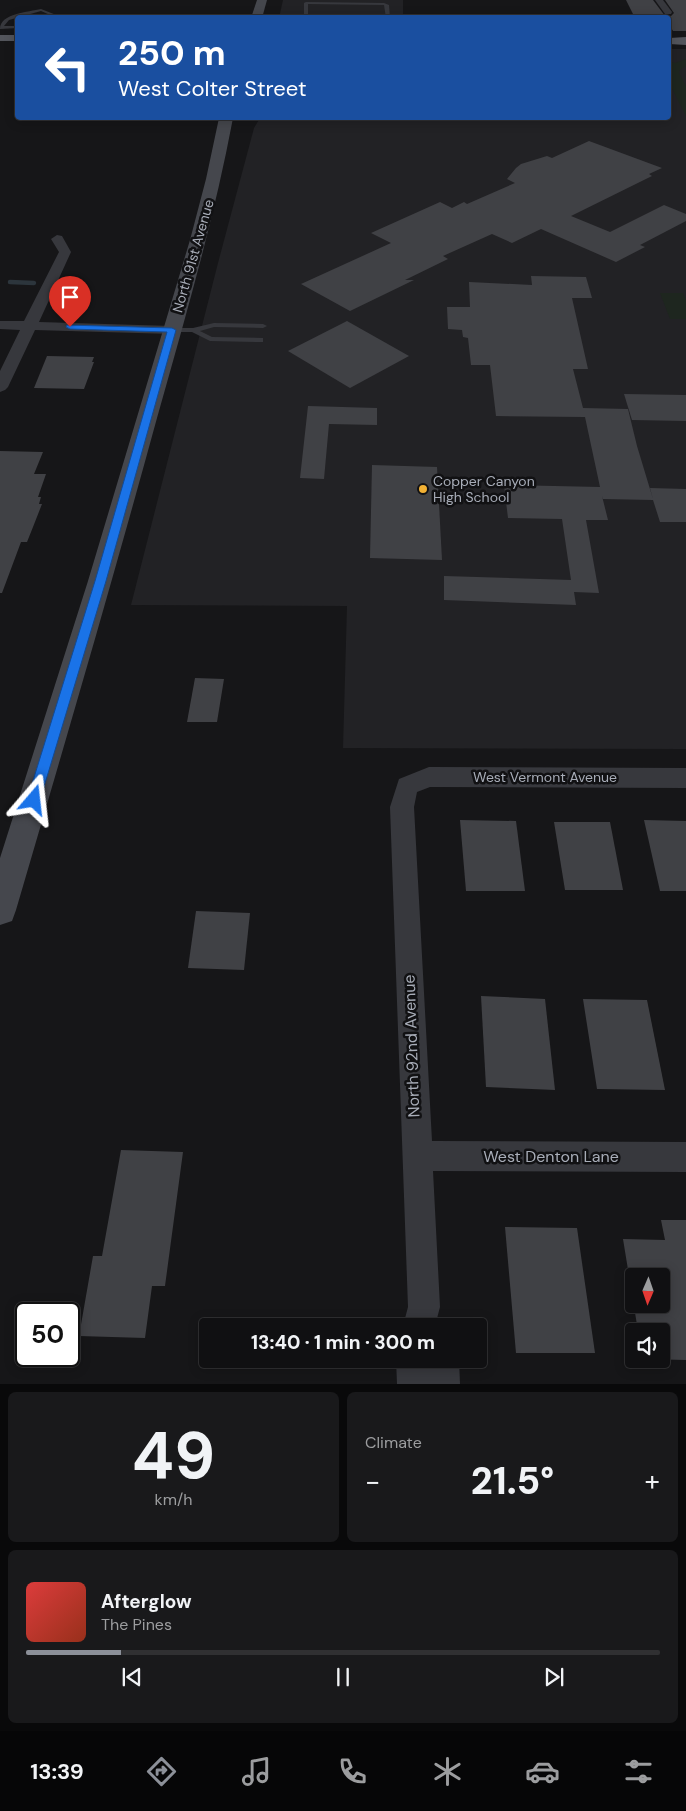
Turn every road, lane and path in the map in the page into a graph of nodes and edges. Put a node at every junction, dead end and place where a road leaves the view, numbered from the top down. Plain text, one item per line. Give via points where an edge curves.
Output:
1 (262, 0) edge
2 (659, 0) edge
3 (668, 12) dead end
4 (22, 15) edge
5 (54, 15) edge
6 (257, 15) edge
7 (306, 15) edge
8 (388, 15) edge
9 (15, 17) edge
10 (15, 28) edge
11 (0, 31) edge
12 (15, 37) edge
13 (671, 41) edge
14 (686, 41) edge
15 (226, 120) edge
16 (57, 239) dead end
17 (0, 325) edge
18 (30, 325) junction
19 (263, 326) dead end
20 (182, 330) junction
21 (260, 340) dead end
22 (0, 387) edge
23 (686, 778) edge
24 (406, 786) joint
25 (0, 910) edge
26 (416, 1156) junction
27 (686, 1157) edge
28 (425, 1318) edge
29 (413, 1368) edge
30 (442, 1368) edge
31 (414, 1384) edge
32 (443, 1384) edge

1 - 6 main road
2 - 3 street
4 - 5 lane via 41,10
7 - 8 lane via 306,3 384,4
9 - 11 lane via 7,19
10 - 11 lane
11 - 12 main road
13 - 14 main road
15 - 20 main road, North 91st Avenue
16 - 18 street via 65,252
17 - 18 street
18 - 20 street
18 - 22 street
19 - 20 lane via 214,325
20 - 21 lane via 210,339
20 - 25 main road, North 91st Avenue via 100,581
23 - 24 street, West Vermont Avenue via 429,777
24 - 26 street, North 92nd Avenue via 402,807
26 - 27 street, West Denton Lane
26 - 28 street, North 92nd Avenue
29 - 31 street
30 - 32 street

